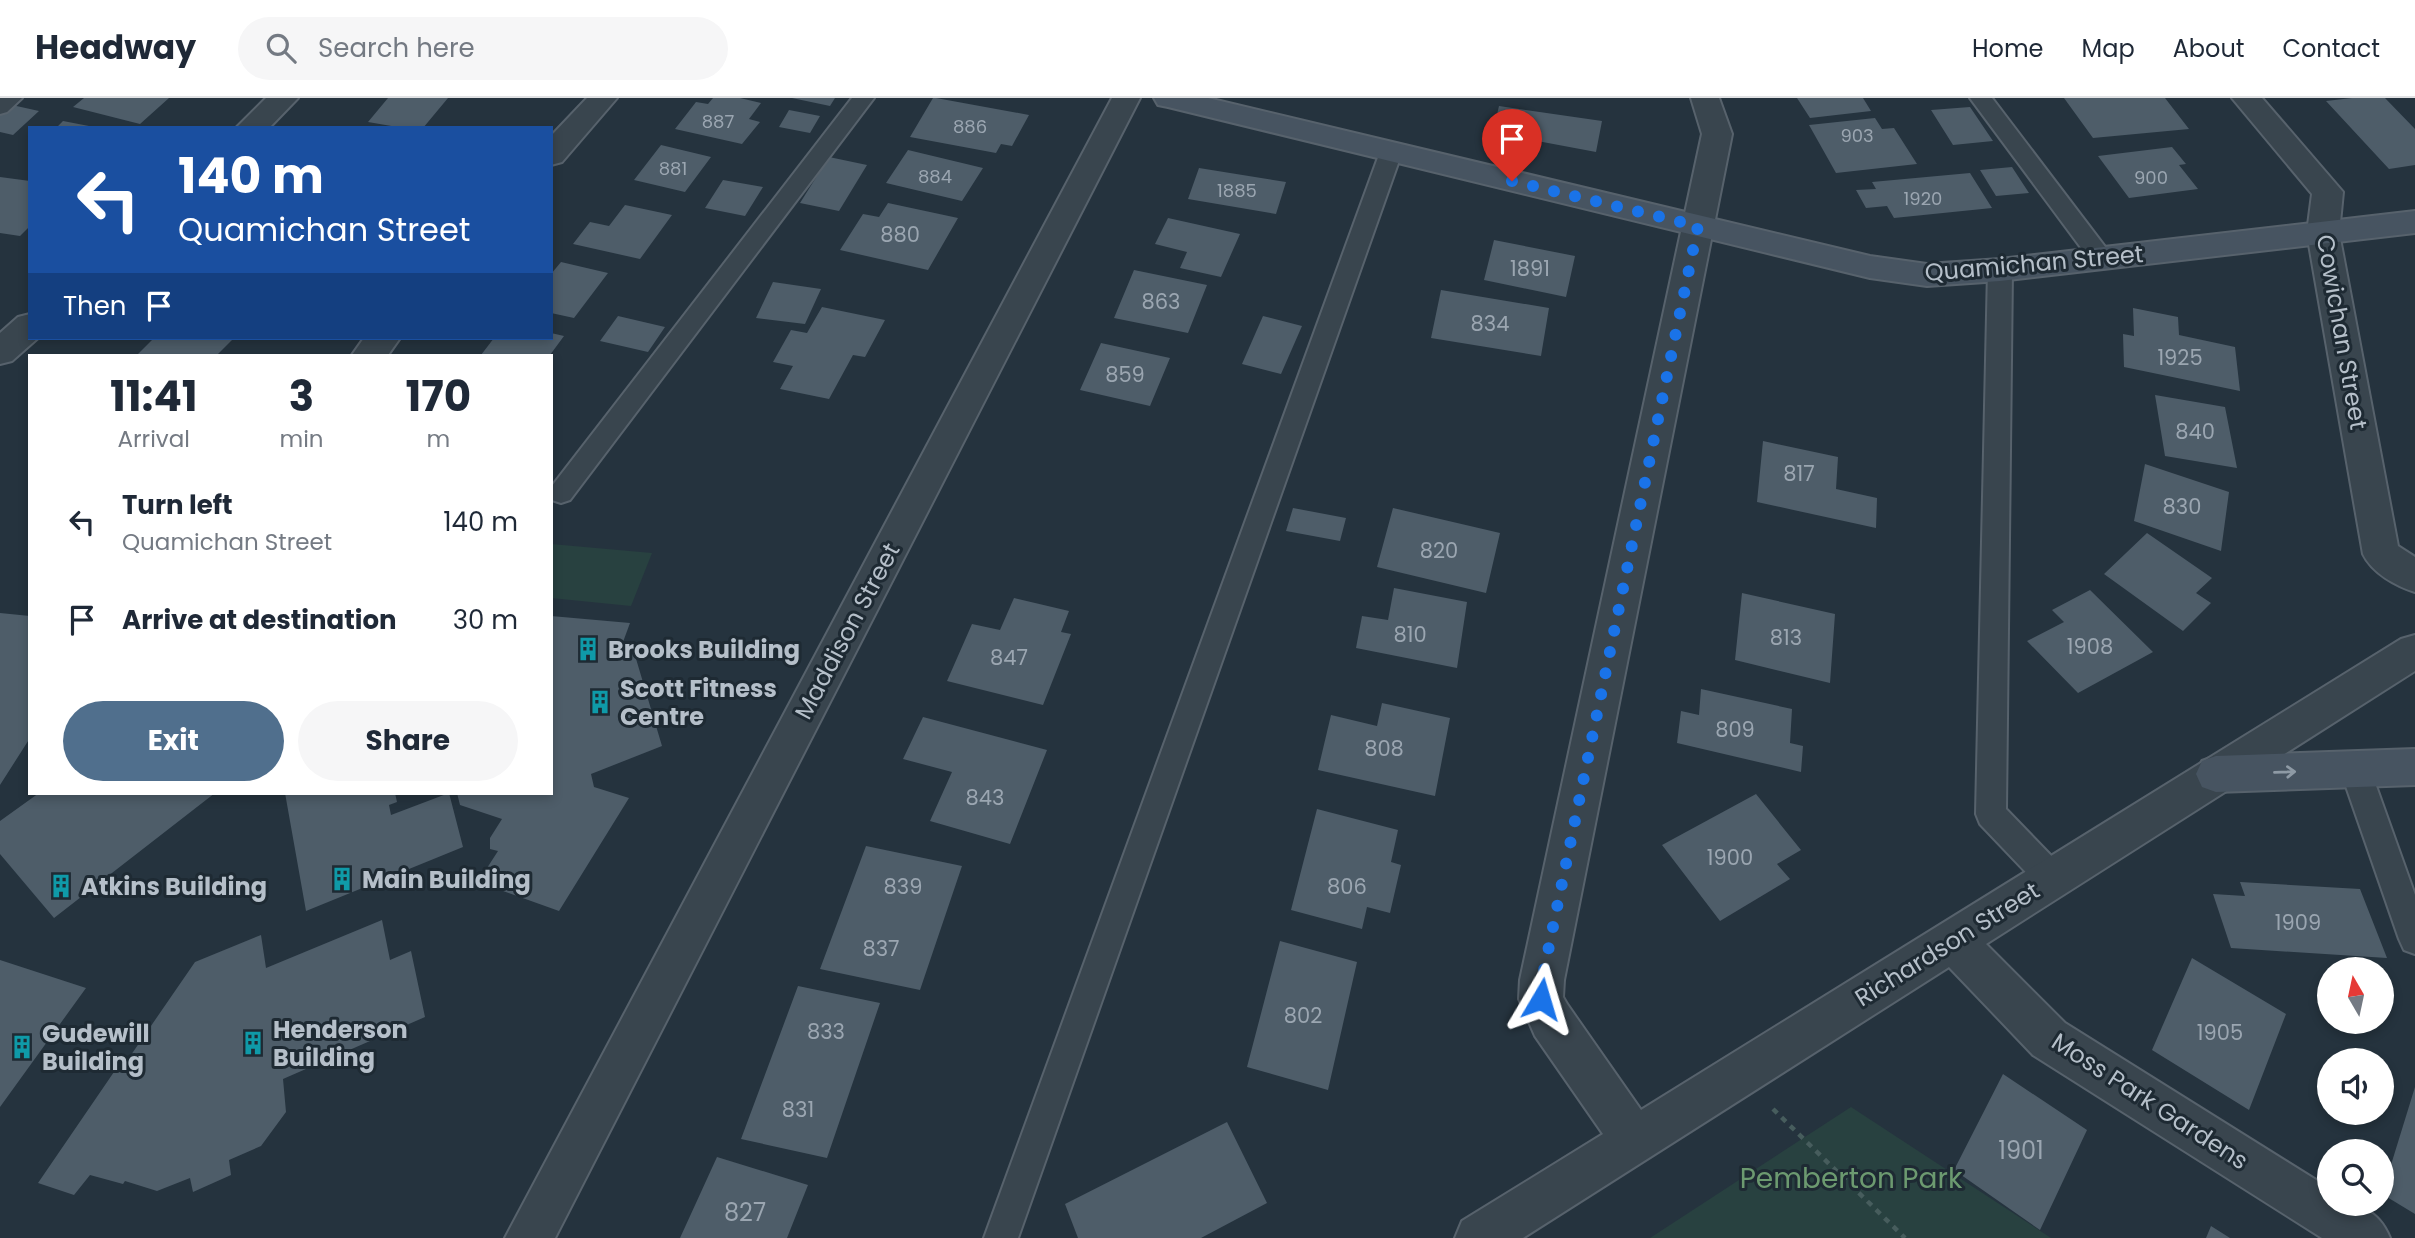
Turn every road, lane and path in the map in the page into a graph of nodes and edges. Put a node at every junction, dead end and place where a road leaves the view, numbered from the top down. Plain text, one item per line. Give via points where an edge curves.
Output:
1 (11, 98) edge
2 (284, 98) edge
3 (603, 98) edge
4 (863, 98) edge
5 (1126, 98) edge
6 (1168, 98) edge
7 (1704, 98) edge
8 (1981, 98) edge
9 (2246, 98) edge
10 (0, 107) edge
11 (253, 126) edge
12 (1391, 152) junction
13 (553, 153) edge
14 (2415, 222) edge
15 (1698, 226) junction
16 (2323, 233) junction
17 (2101, 258) junction
18 (2000, 270) junction
19 (28, 328) edge
20 (382, 340) edge
21 (0, 352) edge
22 (369, 354) edge
23 (561, 493) dead end
24 (2415, 577) edge
25 (2415, 651) edge
26 (2415, 767) edge
27 (2355, 769) junction
28 (2216, 774) junction
29 (2052, 878) junction
30 (2415, 939) edge
31 (1954, 941) junction
32 (1738, 1075) junction
33 (1634, 1139) junction
34 (529, 1238) edge
35 (1001, 1238) edge
36 (1479, 1238) edge
37 (1905, 1238) edge
38 (2366, 1238) edge

1 - 10 lane
2 - 11 street
3 - 13 street
4 - 23 lane
5 - 34 street, Maddison Street
6 - 12 street, Quamichan Street
7 - 15 street via 1717,134
8 - 17 lane
9 - 16 street, Cowichan Street via 2328,192
12 - 15 street, Quamichan Street
12 - 35 lane
14 - 16 street, Quamichan Street
15 - 18 street, Quamichan Street via 1870,267 1927,275
15 - 33 street via 1542,980 1541,999 1551,1020
16 - 17 street, Quamichan Street
16 - 24 street, Cowichan Street via 2381,554
17 - 18 street, Quamichan Street
18 - 29 lane via 1991,814
19 - 21 street
20 - 22 street
25 - 28 street, Richardson Street
26 - 27 street
28 -> 27 street
27 - 30 lane
28 - 29 street, Richardson Street
29 - 31 street, Richardson Street
31 - 32 street, Richardson Street
31 - 38 street, Moss Park Gardens via 2049,1039
32 - 33 street, Richardson Street
32 - 37 path
33 - 36 street, Richardson Street

